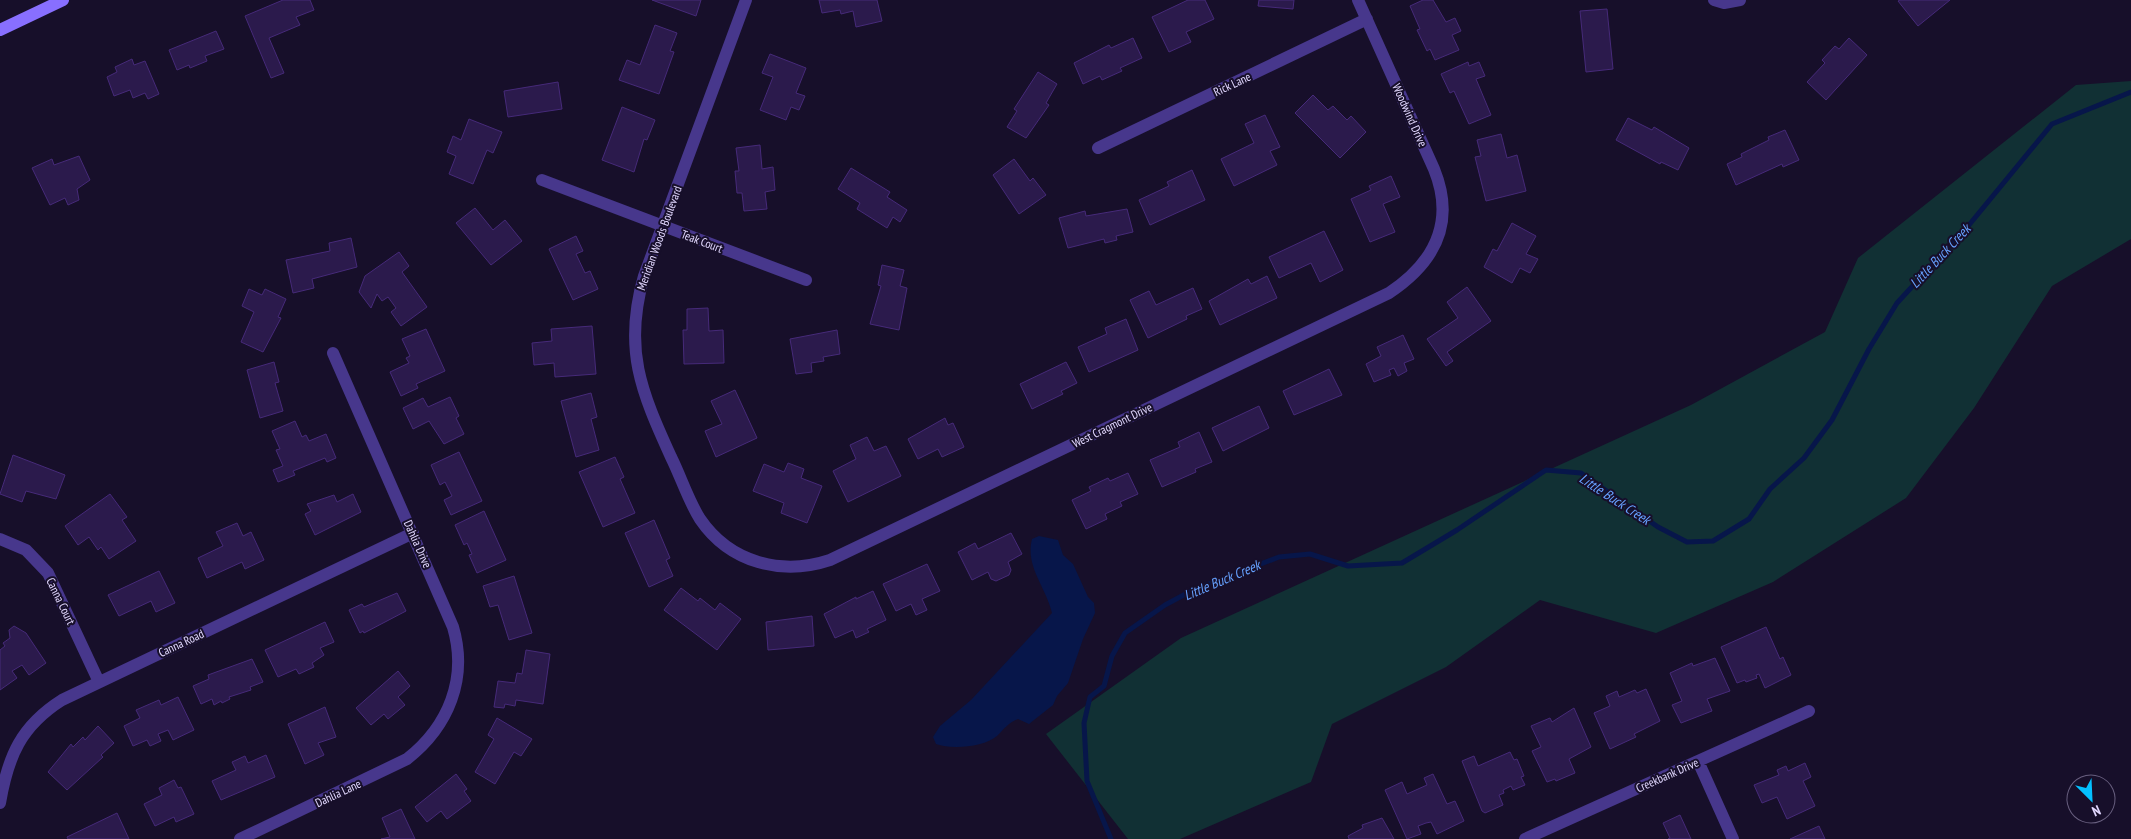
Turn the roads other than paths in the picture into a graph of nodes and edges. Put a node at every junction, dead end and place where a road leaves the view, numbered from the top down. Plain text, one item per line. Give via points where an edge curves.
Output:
1 (63, 0) edge
2 (746, 0) edge
3 (1358, 0) edge
4 (1740, 0) edge
5 (1716, 1) edge
6 (1367, 20) junction
7 (0, 30) edge
8 (1098, 148) dead end
9 (542, 180) dead end
10 (663, 226) junction
11 (1438, 235) joint
12 (806, 280) dead end
13 (333, 353) dead end
14 (413, 533) junction
15 (0, 539) edge
16 (759, 563) joint
17 (99, 682) junction
18 (1809, 711) dead end
19 (429, 738) joint
20 (1698, 761) junction
21 (0, 803) edge
22 (240, 839) edge
23 (1525, 839) edge
24 (1734, 839) edge

1 - 7 street
2 - 10 street, Meridian Woods Boulevard
3 - 6 street, Woodwind Drive
4 - 5 street
6 - 8 street, Rick Lane
6 - 11 street, Woodwind Drive via 1437,175 1442,207
9 - 10 street, Teak Court
10 - 12 street, Teak Court
10 - 16 street, Meridian Woods Boulevard via 644,276 635,316 635,349 640,381 647,404 701,519 726,546
11 - 16 street, West Cragmont Drive via 1419,269 1408,280 1380,297 830,560 795,568
13 - 14 street, Dahlia Drive
14 - 17 street, Canna Road
14 - 19 street, Dahlia Drive via 451,619 458,650 458,675 453,699
15 - 17 street, Canna Court via 26,550 48,574
17 - 21 street, Canna Road via 48,709 24,734 11,756
18 - 20 street, Creekbank Drive
19 - 22 street, Dahlia Lane via 399,764
20 - 23 street, Creekbank Drive
20 - 24 street

